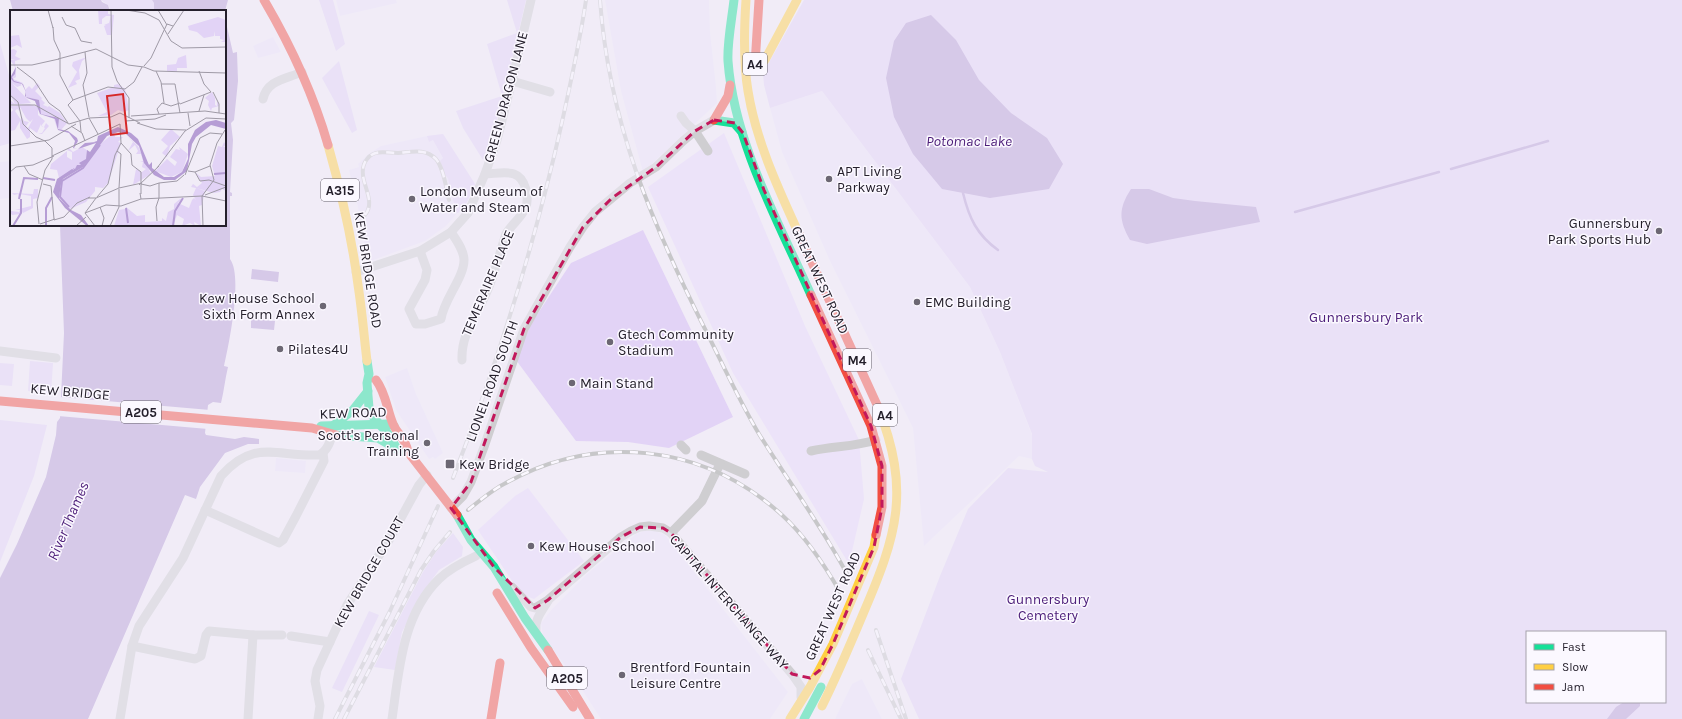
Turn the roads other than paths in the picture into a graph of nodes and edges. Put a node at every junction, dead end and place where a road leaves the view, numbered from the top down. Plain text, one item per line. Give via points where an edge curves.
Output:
1 (264, 0) edge
2 (531, 0) edge
3 (746, 0) edge
4 (751, 0) edge
5 (759, 0) edge
6 (797, 0) edge
7 (731, 1) edge
8 (744, 58) junction
9 (728, 59) joint
10 (755, 70) junction
11 (302, 72) junction
12 (512, 81) junction
13 (731, 82) junction
14 (550, 92) dead end
15 (263, 99) dead end
16 (681, 116) dead end
17 (714, 120) junction
18 (695, 131) junction
19 (743, 133) junction
20 (708, 151) dead end
21 (485, 174) junction
22 (451, 232) junction
23 (420, 251) junction
24 (356, 272) junction
25 (0, 351) edge
26 (56, 358) dead end
27 (462, 360) dead end
28 (373, 377) junction
29 (368, 391) junction
30 (0, 401) edge
31 (334, 425) junction
32 (381, 425) junction
33 (282, 426) joint
34 (394, 426) junction
35 (312, 428) junction
36 (372, 437) junction
37 (331, 439) junction
38 (876, 440) junction
39 (396, 447) junction
40 (811, 451) dead end
41 (408, 452) junction
42 (323, 453) junction
43 (701, 455) dead end
44 (720, 465) junction
45 (745, 474) dead end
46 (427, 475) junction
47 (451, 508) junction
48 (204, 510) junction
49 (671, 533) junction
50 (470, 538) junction
51 (473, 558) junction
52 (494, 567) junction
53 (483, 569) dead end
54 (491, 582) dead end
55 (548, 600) junction
56 (536, 633) junction
57 (253, 635) junction
58 (330, 642) junction
59 (132, 646) junction
60 (500, 663) dead end
61 (820, 670) junction
62 (792, 674) junction
63 (799, 704) junction
64 (827, 714) dead end
65 (817, 717) dead end
66 (120, 719) edge
67 (248, 719) edge
68 (318, 719) edge
69 (392, 719) edge
70 (491, 719) edge
71 (580, 719) edge
72 (590, 719) edge
73 (790, 719) edge
74 (804, 719) edge

1 - 11 main road, KEW BRIDGE ROAD / A315
2 - 12 street, GREEN DRAGON LANE
3 - 8 main road, M4
4 - 8 main road, M4
5 - 10 main road, GREAT WEST ROAD / A4
6 - 10 main road via 765,60
7 - 9 main road, M4
7 - 74 main road, M4 via 736,81 745,126 758,167 867,405 882,445 886,466 887,508 879,549 836,655
8 - 65 main road, M4 via 750,102 760,143 885,422 896,465 897,508 888,552 842,665
9 - 13 main road, GREAT WEST ROAD / A4
10 - 64 main road, GREAT WEST ROAD / A4 via 760,121 772,162 887,420 896,452 900,486 897,531 891,553
11 - 15 street via 268,86
11 - 24 main road, KEW BRIDGE ROAD / A315 via 340,188
12 - 14 street
12 - 21 street, GREEN DRAGON LANE via 497,140
13 - 17 main road, LIONEL ROAD SOUTH via 728,96
13 - 19 main road, GREAT WEST ROAD / A4
16 - 18 street
17 - 18 street, LIONEL ROAD SOUTH
17 - 19 main road via 735,123
18 - 20 street
18 - 47 street, LIONEL ROAD SOUTH via 656,167 630,183 595,212 583,227 524,329 470,484
19 - 38 main road, GREAT WEST ROAD / A4 via 764,190
21 - 22 street, GREEN DRAGON LANE via 468,213
21 - 27 street, TEMERAIRE PLACE via 513,173 520,177 527,192 526,209 506,234 485,296 466,333
22 - 23 street, GREEN DRAGON LANE
22 - 23 street via 460,245 464,260 442,308 441,319 425,324 416,324 409,309 425,280 427,270
23 - 24 street, GREEN DRAGON LANE
24 - 28 main road, KEW BRIDGE ROAD / A315
25 - 26 street
28 - 29 main road, KEW BRIDGE ROAD / A315 via 367,382
28 - 32 main road, A315 via 384,417
28 - 34 main road, A315 via 381,386
29 - 31 main road via 353,410
29 - 32 main road, KEW BRIDGE ROAD / A315 via 369,408
30 - 33 main road, KEW BRIDGE / A205
31 - 32 main road, KEW ROAD / A205
31 - 35 main road, KEW ROAD / A205
31 - 37 street
32 - 34 main road, KEW ROAD / A205
32 - 36 main road
32 - 39 main road, KEW BRIDGE ROAD / A315
33 - 35 main road, KEW ROAD / A205
34 - 41 main road, A205 via 406,441
35 - 37 main road, KEW ROAD / A205
36 - 37 main road, KEW ROAD / A205
36 - 39 main road, A205
37 - 42 street
38 - 40 street via 855,446
38 - 61 main road, GREAT WEST ROAD / A4 via 882,466 882,507 874,547
39 - 41 main road, A205
41 - 46 main road, A205
42 - 48 street via 314,455 275,451 248,455 230,466 221,476
42 - 48 street via 324,461 283,540 279,543
43 - 44 street
44 - 45 street
44 - 49 street via 702,501
46 - 47 main road, A205
46 - 58 street, KEW BRIDGE COURT via 347,604
47 - 50 main road, A205
48 - 59 street via 176,570 139,626
49 - 55 street, CAPITAL INTERCHANGE WAY via 663,528 648,526 631,531
49 - 62 street, CAPITAL INTERCHANGE WAY
50 - 51 main road, A205
50 - 52 main road, A205
51 - 53 main road, A205
51 - 69 street via 440,577 419,607 407,634
52 - 55 street, CAPITAL INTERCHANGE WAY via 531,607 535,608
52 - 56 main road, A205
54 - 71 main road, A205 via 531,648
55 - 56 street, CAPITAL INTERCHANGE WAY via 539,615 535,626
56 - 72 main road, A205
57 - 58 street via 287,636
57 - 59 street via 209,631 201,656 194,659
57 - 67 street
58 - 68 street, KEW BRIDGE COURT via 317,670 315,681 320,706
59 - 66 street
60 - 70 main road
61 - 62 street, CAPITAL INTERCHANGE WAY via 810,678
61 - 63 main road, GREAT WEST ROAD / A4
62 - 63 street, CAPITAL INTERCHANGE WAY via 801,687
63 - 73 main road, GREAT WEST ROAD / A4

